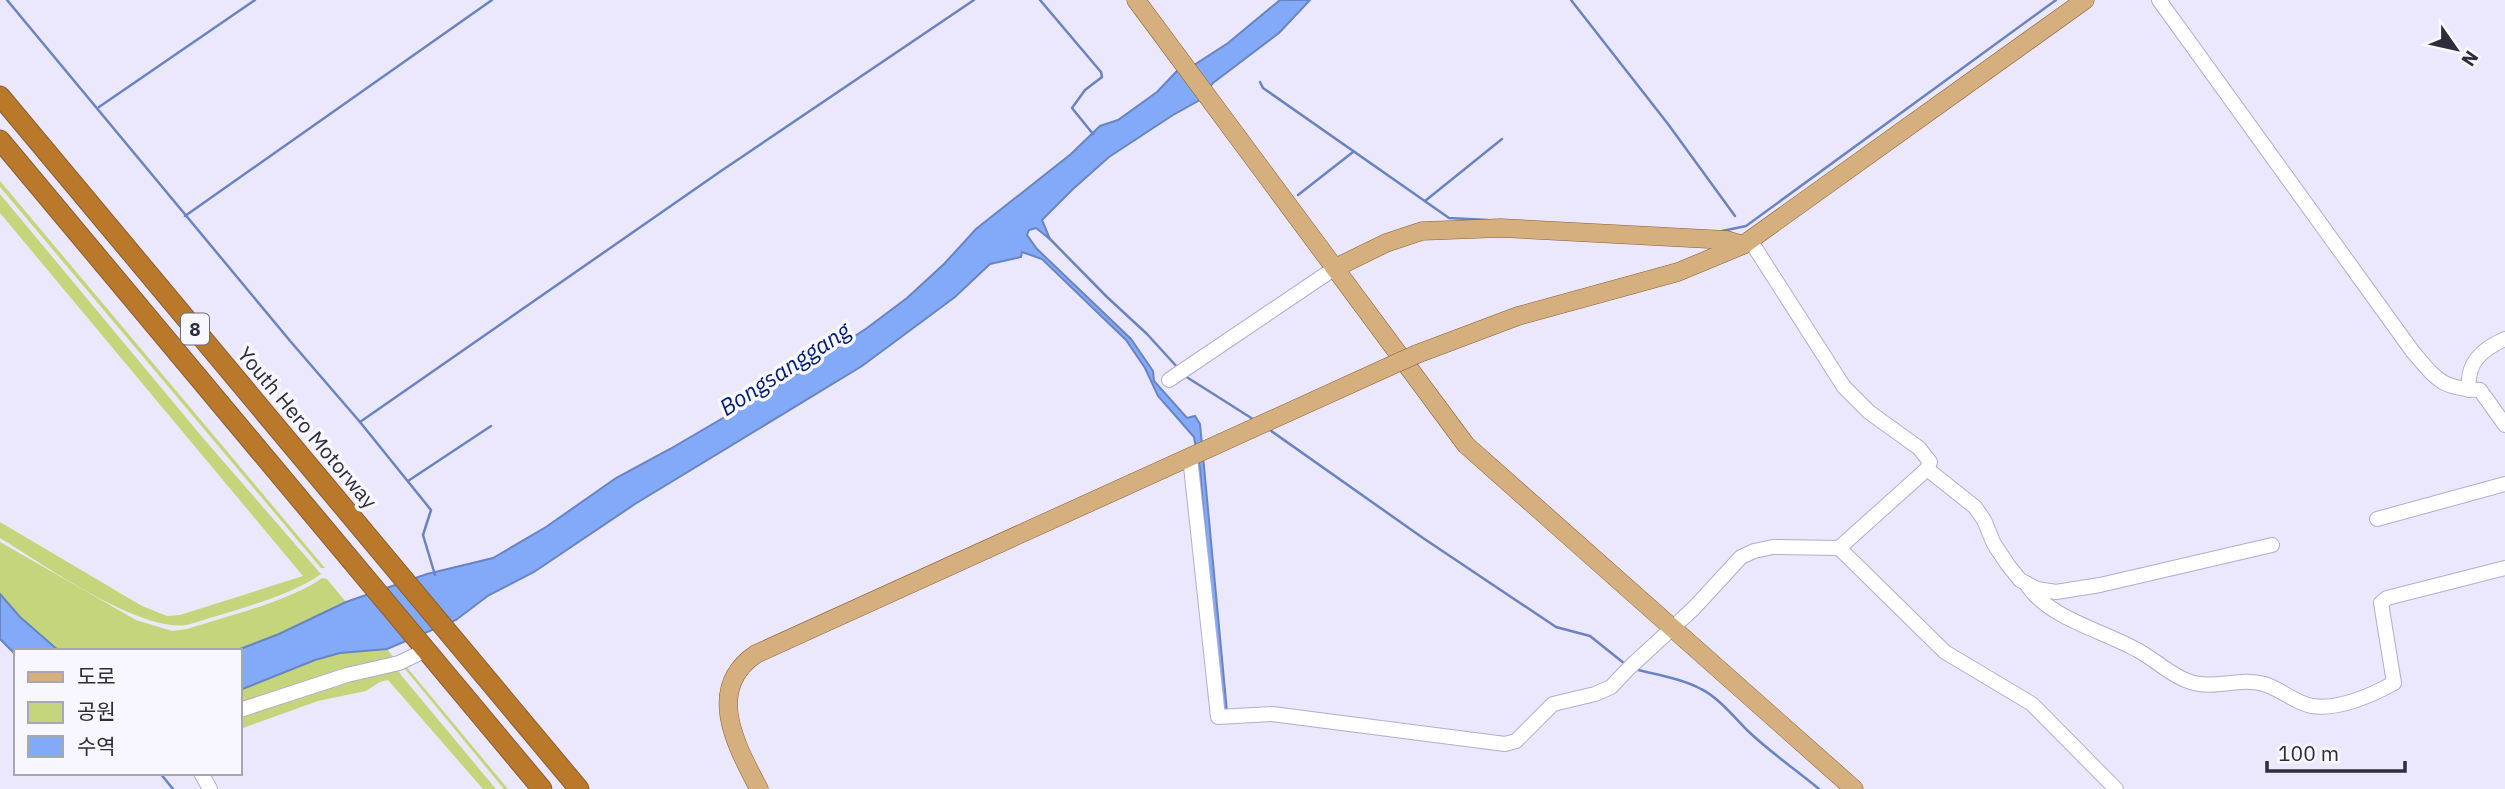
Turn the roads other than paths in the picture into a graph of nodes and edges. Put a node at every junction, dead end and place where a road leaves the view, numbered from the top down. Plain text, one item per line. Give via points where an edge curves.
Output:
1 (1136, 0) edge
2 (2085, 0) edge
3 (2159, 0) edge
4 (0, 96) edge
5 (0, 140) edge
6 (1746, 243) junction
7 (1340, 276) junction
8 (2505, 339) edge
9 (1169, 380) dead end
10 (2469, 390) junction
11 (2505, 425) edge
12 (1199, 453) junction
13 (1927, 469) junction
14 (2505, 484) edge
15 (2377, 519) dead end
16 (2272, 545) dead end
17 (1839, 548) junction
18 (2505, 568) edge
19 (2026, 583) junction
20 (1673, 628) junction
21 (426, 650) junction
22 (242, 709) edge
23 (542, 789) edge
24 (579, 789) edge
25 (759, 789) edge
26 (1854, 789) edge
27 (2116, 789) edge

1 - 7 main road
2 - 6 main road
3 - 10 street via 2413,352 2446,385
4 - 24 highway, Youth Hero Motorway / 8
5 - 21 highway, 8
6 - 7 main road via 1502,228 1422,231 1386,243
6 - 12 main road, bridge via 1678,272 1518,316 1417,354
6 - 13 street via 1844,387 1927,456
7 - 9 street
7 - 20 main road via 1466,445
8 - 10 street via 2476,357 2468,377
10 - 11 street via 2480,390
12 - 20 street via 1218,717 1272,714 1504,744 1516,741 1553,704 1611,687
12 - 25 main road via 748,659 729,689 730,724
13 - 17 street
13 - 19 street via 1975,507 2008,565
14 - 15 street
16 - 19 street via 2067,591 2046,591
17 - 20 street via 1773,547 1741,557
17 - 27 street via 1945,652 2032,704
18 - 19 street via 2386,598 2381,603 2394,683 2327,706 2299,702 2263,683 2195,684 2054,610 2031,593
20 - 26 main road
21 - 22 street via 399,663
21 - 23 highway, 8

